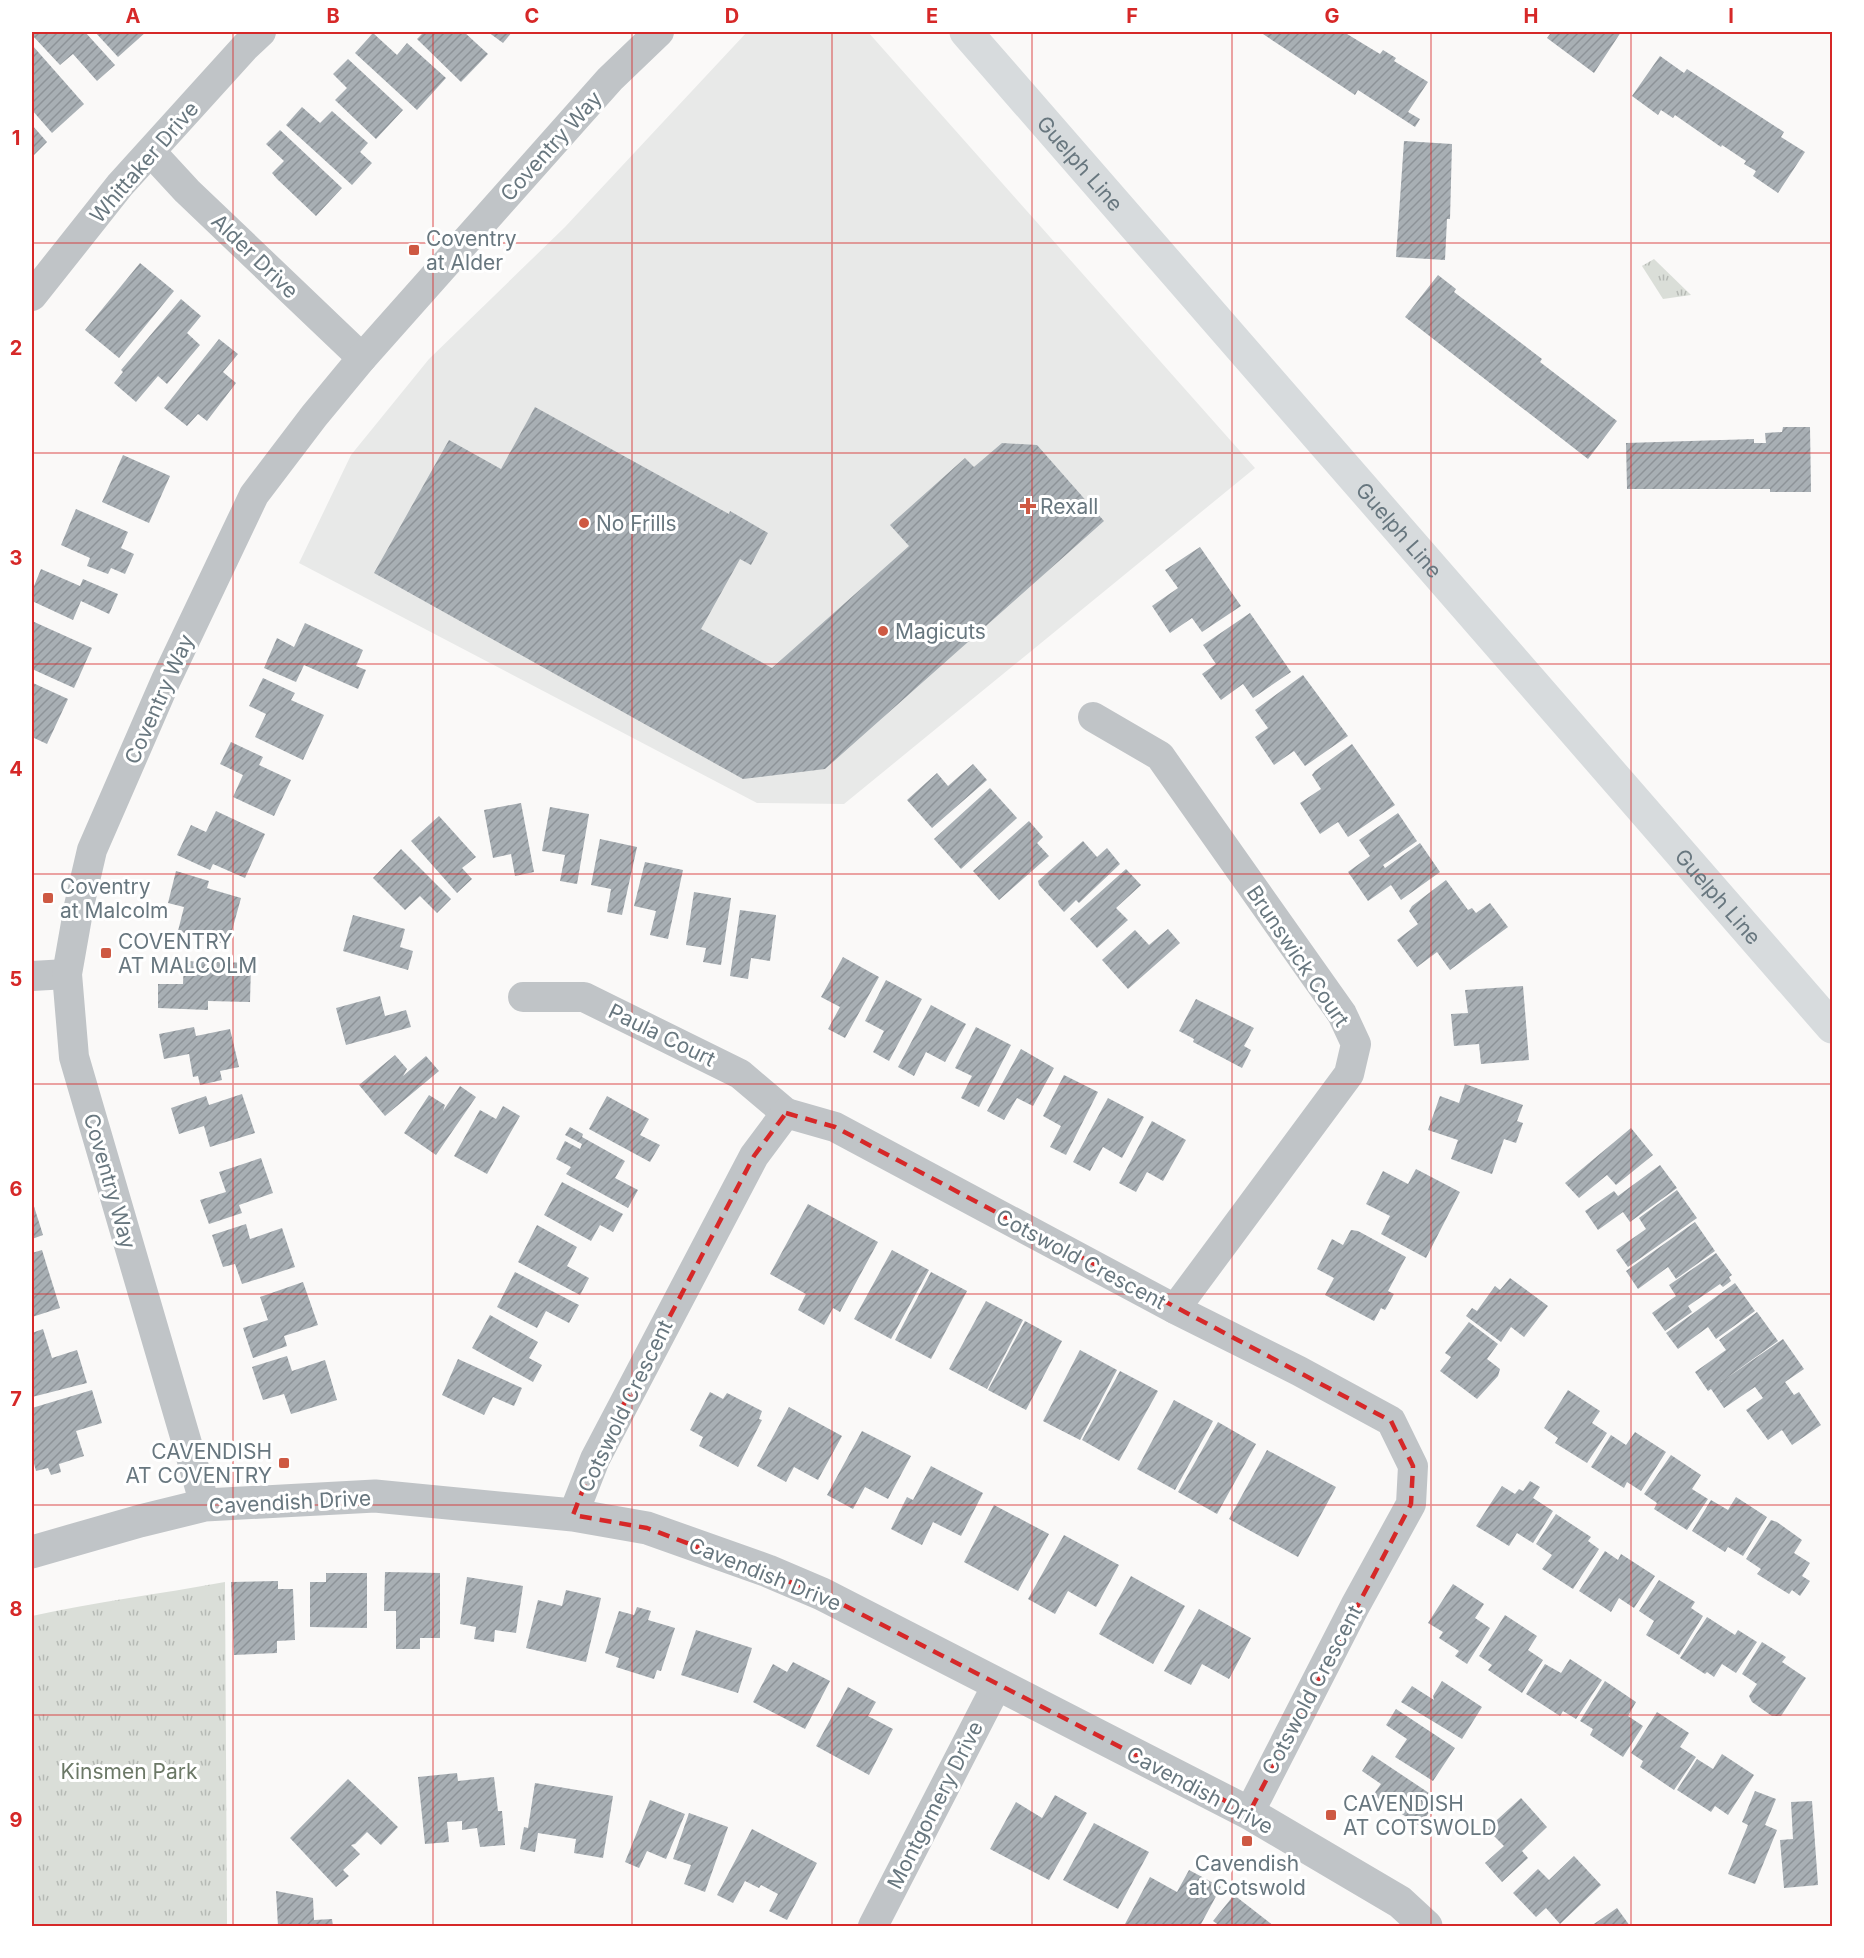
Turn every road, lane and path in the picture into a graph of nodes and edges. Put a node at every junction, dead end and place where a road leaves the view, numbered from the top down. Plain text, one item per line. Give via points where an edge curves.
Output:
1 (261, 32) edge
2 (659, 32) edge
3 (966, 32) edge
4 (151, 152) junction
5 (32, 296) edge
6 (362, 358) junction
7 (1093, 717) dead end
8 (67, 974) junction
9 (32, 976) edge
10 (523, 997) dead end
11 (1833, 1026) edge
12 (786, 1113) junction
13 (1175, 1309) junction
14 (206, 1505) junction
15 (573, 1515) junction
16 (32, 1552) edge
17 (997, 1684) junction
18 (1249, 1813) junction
19 (873, 1926) edge
20 (1426, 1926) edge

1 - 4 street, Whittaker Drive
2 - 6 street, Coventry Way via 610,78
3 - 11 main road, Guelph Line
4 - 5 street, Whittaker Drive
4 - 6 street, Alder Drive
6 - 8 street, Coventry Way via 254,495 166,680 92,850
7 - 13 street, Brunswick Court via 1160,756 1342,1014 1356,1044 1349,1074
8 - 9 street
8 - 14 street, Coventry Way via 74,1057
10 - 12 street, Paula Court via 584,997 740,1074
12 - 13 street, Cotswold Crescent via 835,1127
12 - 15 street, Cotswold Crescent via 754,1156 594,1459
13 - 18 street, Cotswold Crescent via 1391,1421 1413,1466 1411,1504
14 - 15 street, Cavendish Drive via 375,1496
14 - 16 street, Cavendish Drive
15 - 17 street, Cavendish Drive via 646,1528 768,1571 822,1594
17 - 18 street, Cavendish Drive
17 - 19 street, Montgomery Drive
18 - 20 street, Cavendish Drive via 1400,1902

